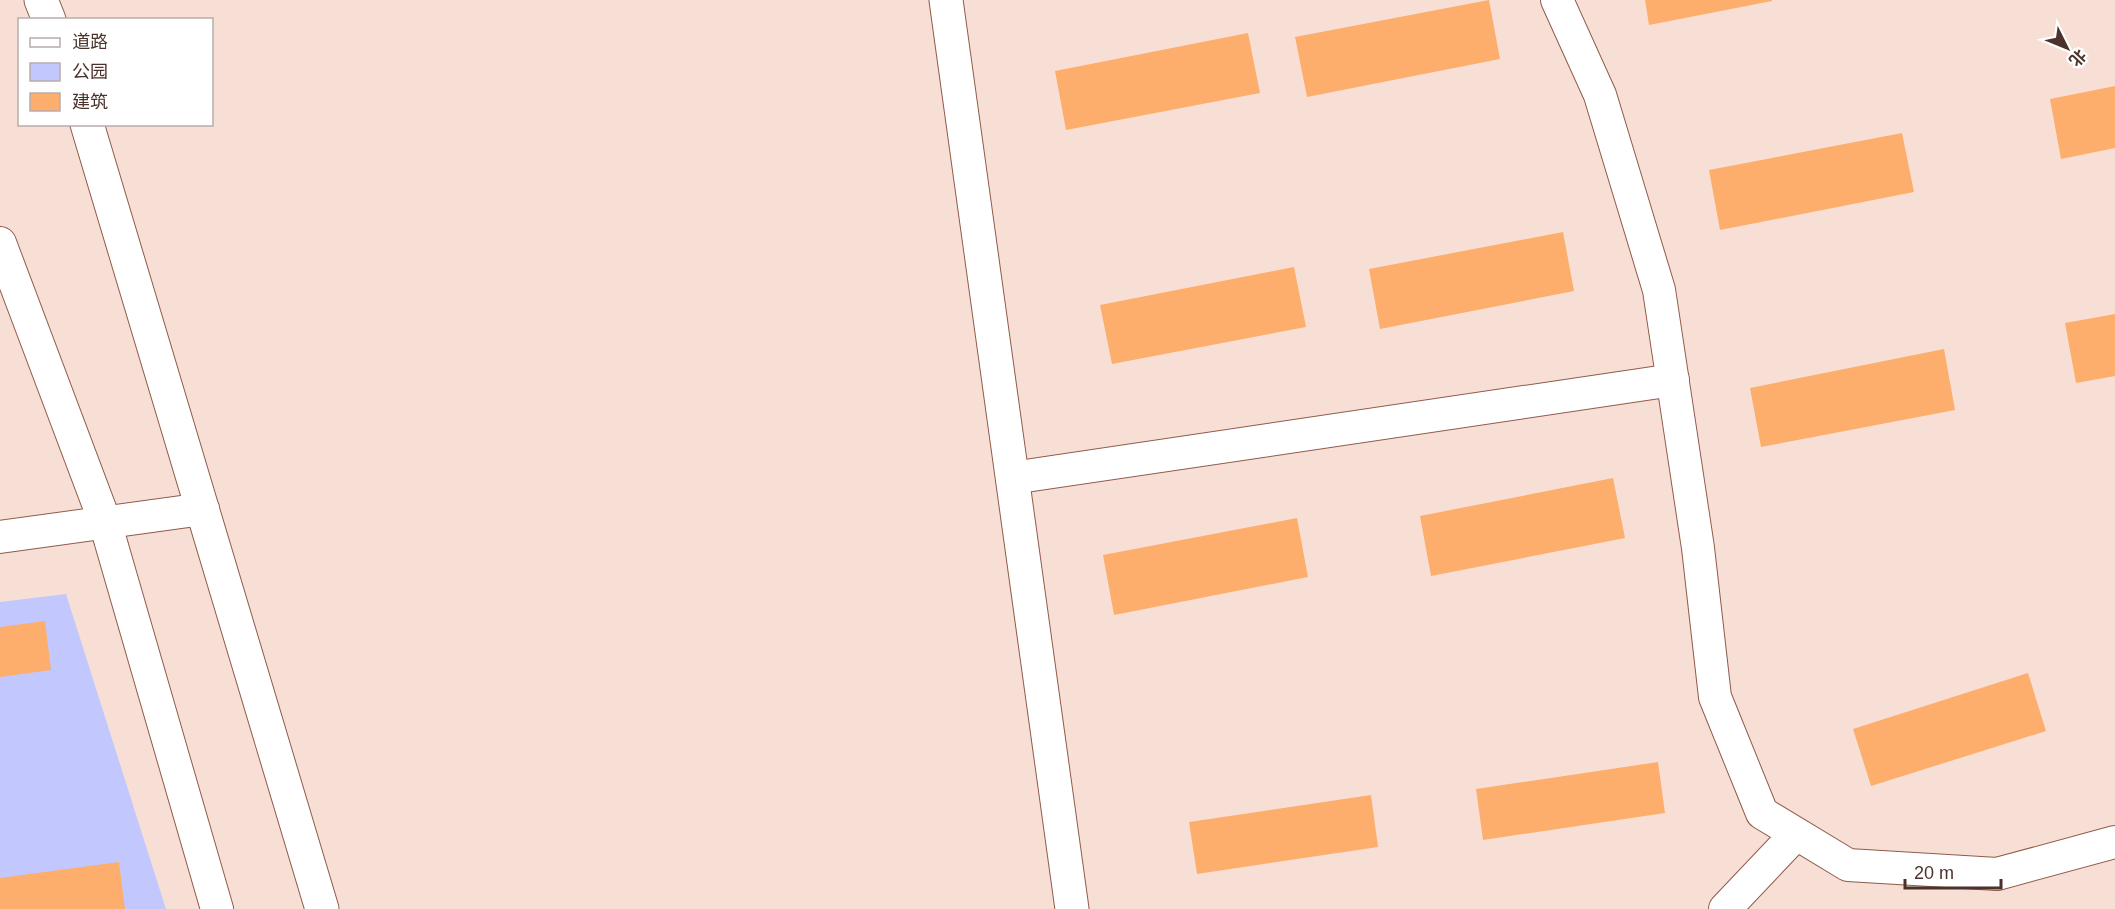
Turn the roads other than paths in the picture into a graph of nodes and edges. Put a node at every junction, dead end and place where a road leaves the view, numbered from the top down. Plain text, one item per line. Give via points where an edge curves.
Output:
1 (41, 0) edge
2 (946, 0) edge
3 (1557, 0) edge
4 (48, 18) edge
5 (88, 126) edge
6 (0, 243) edge
7 (1673, 380) junction
8 (1012, 478) junction
9 (203, 509) junction
10 (105, 522) junction
11 (0, 537) edge
12 (1797, 834) junction
13 (2115, 842) edge
14 (217, 909) edge
15 (322, 909) edge
16 (1072, 909) edge
17 (1725, 909) edge

1 - 4 street
2 - 8 street
3 - 7 street via 1600,95 1659,290
5 - 9 street
6 - 10 street
7 - 8 street
7 - 12 street via 1715,697 1762,813
8 - 16 street
9 - 10 street
9 - 15 street
10 - 11 street
10 - 14 street
12 - 13 street via 1848,865 1997,874
12 - 17 street

